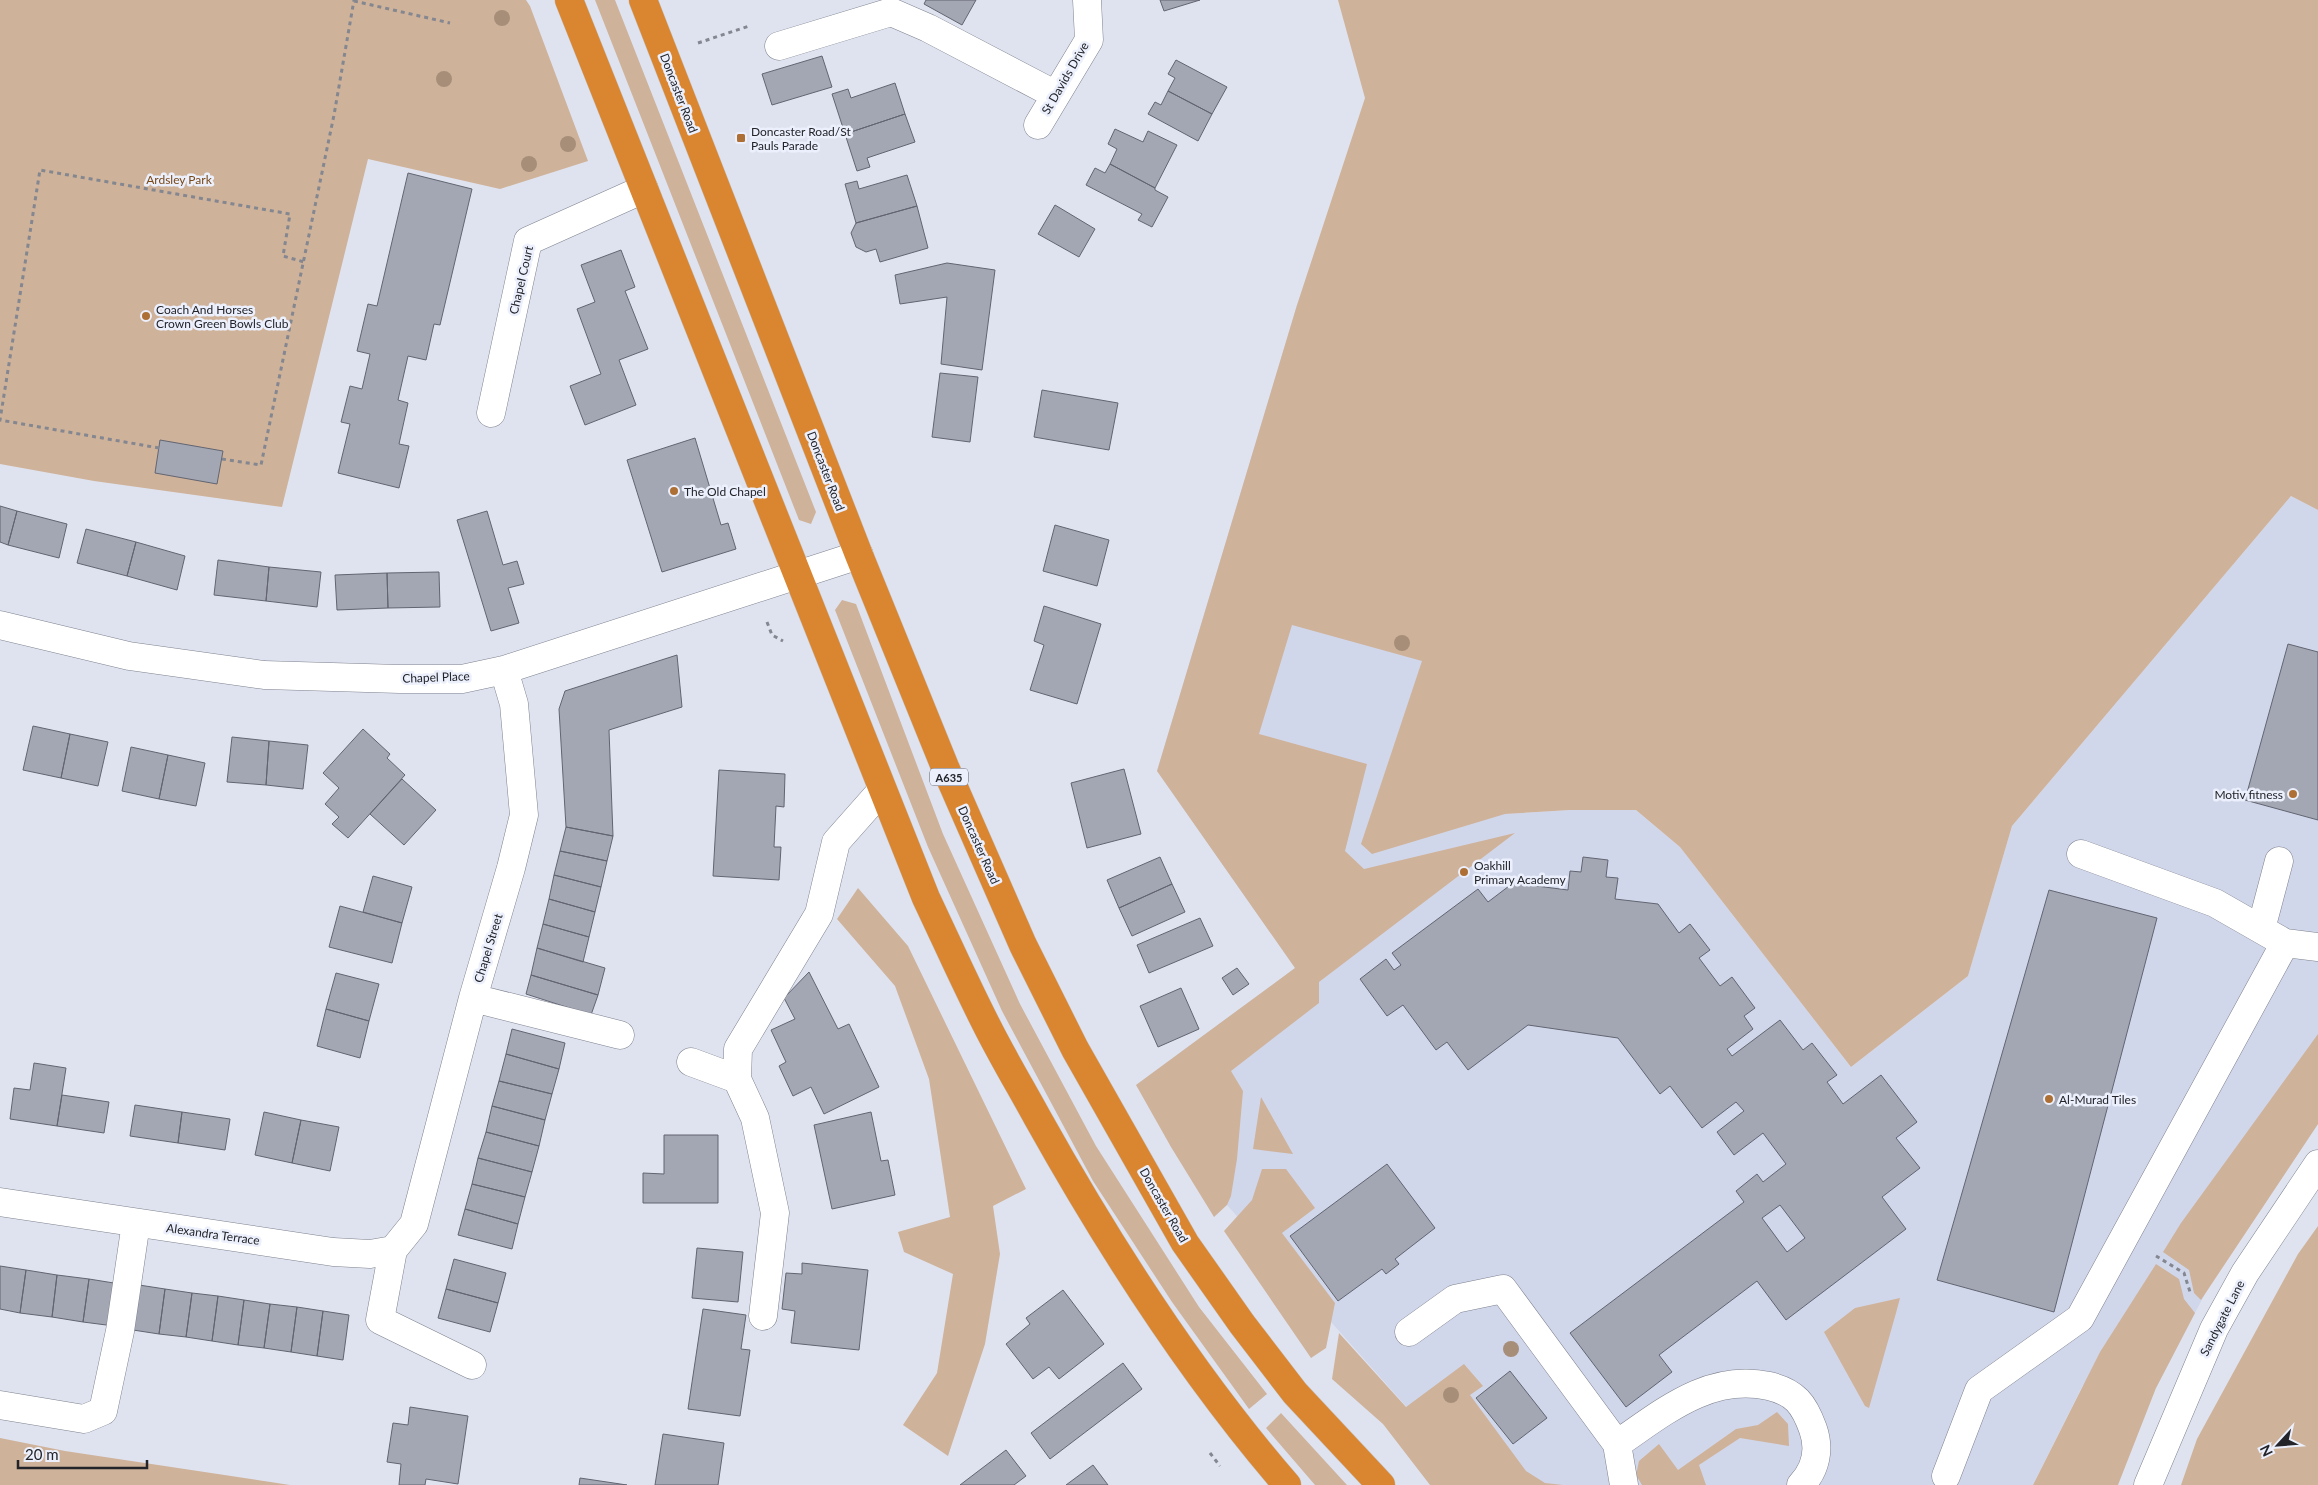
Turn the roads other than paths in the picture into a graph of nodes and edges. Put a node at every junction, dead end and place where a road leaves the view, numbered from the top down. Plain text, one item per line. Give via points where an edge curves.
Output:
1 (569, 0) edge
2 (643, 0) edge
3 (1087, 0) edge
4 (778, 46) road end
5 (1056, 95) junction
6 (1038, 125) dead end
7 (644, 189) junction
8 (491, 413) dead end
9 (859, 555) junction
10 (798, 575) junction
11 (0, 625) edge
12 (504, 670) junction
13 (882, 790) junction
14 (2081, 854) dead end
15 (2279, 861) dead end
16 (2261, 929) junction
17 (2285, 943) junction
18 (2318, 947) edge
19 (473, 998) junction
20 (620, 1035) dead end
21 (691, 1062) dead end
22 (737, 1079) junction
23 (2318, 1164) edge
24 (0, 1202) edge
25 (136, 1223) junction
26 (393, 1250) junction
27 (763, 1316) dead end
28 (1409, 1332) dead end
29 (472, 1365) dead end
30 (0, 1405) edge
31 (1617, 1444) junction
32 (1946, 1476) dead end
33 (1287, 1485) edge
34 (1381, 1485) edge
35 (1624, 1485) edge
36 (1801, 1485) edge
37 (2148, 1485) edge

1 - 7 highway
2 - 9 highway, Doncaster Road / A635
3 - 5 street, St Davids Drive via 1089,40
4 - 5 street via 891,12
5 - 6 street, St Davids Drive
7 - 8 street, Chapel Court via 528,241
7 - 10 highway
9 - 10 street, Chapel Place
9 - 34 highway, Doncaster Road / A635 via 948,776 1023,945 1075,1049 1185,1243 1295,1393
10 - 12 street, Chapel Place
10 - 13 highway
11 - 12 street, Chapel Place via 129,656 264,675 462,678
12 - 19 street, Chapel Street via 514,704 524,815
13 - 22 street via 836,842 819,914 738,1049
13 - 33 highway via 926,898 986,1026 1064,1166 1161,1318 1248,1440
14 - 16 street via 2215,903
15 - 16 street
16 - 17 street
17 - 18 street
17 - 32 street via 2080,1318 1979,1390
19 - 20 street
19 - 26 street, Chapel Street via 414,1224
21 - 22 street
22 - 27 street via 756,1118 775,1213
23 - 37 street, Sandygate Lane via 2244,1273 2214,1329
24 - 25 street, Alexandra Terrace
25 - 26 street, Alexandra Terrace via 333,1252 370,1254
25 - 30 street via 120,1331 103,1411 84,1419
26 - 29 street via 380,1320
28 - 31 street via 1455,1299 1503,1289
31 - 35 street
31 - 36 street via 1680,1402 1718,1385 1745,1382 1771,1387 1797,1398 1814,1433 1818,1452

